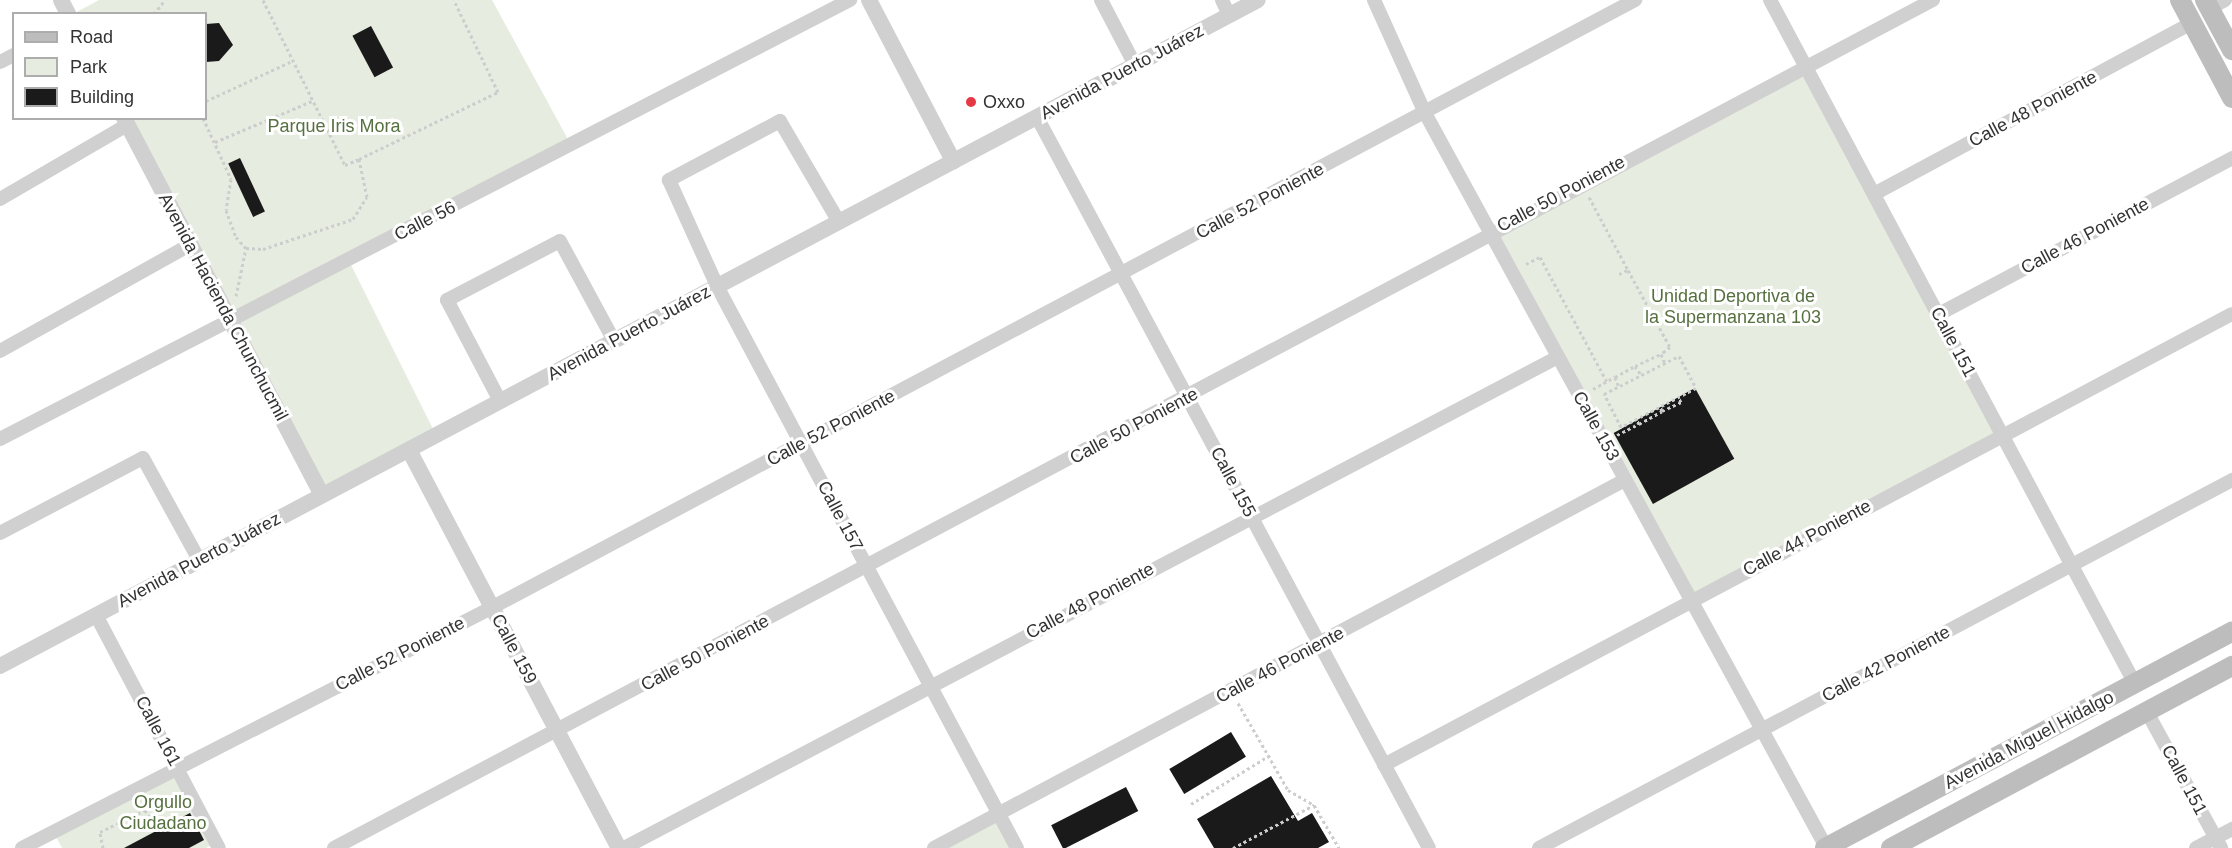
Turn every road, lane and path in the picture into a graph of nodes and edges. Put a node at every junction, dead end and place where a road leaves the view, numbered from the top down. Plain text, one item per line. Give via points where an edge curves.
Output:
1 (165, 0) edge
2 (264, 0) edge
3 (454, 0) edge
4 (850, 0) edge
5 (869, 0) edge
6 (1101, 0) edge
7 (1258, 0) edge
8 (1374, 0) edge
9 (1635, 0) edge
10 (1770, 0) edge
11 (1933, 0) edge
12 (2180, 0) edge
13 (2213, 3) edge
14 (1226, 8) edge
15 (156, 12) edge
16 (2192, 23) junction
17 (2232, 50) edge
18 (292, 61) junction
19 (1135, 65) junction
20 (1805, 67) junction
21 (2232, 98) edge
22 (312, 100) junction
23 (207, 101) edge
24 (1425, 113) junction
25 (1037, 117) junction
26 (204, 120) edge
27 (125, 122) edge
28 (215, 142) junction
29 (2232, 158) edge
30 (359, 159) junction
31 (953, 161) junction
32 (1582, 184) junction
33 (1874, 194) junction
34 (0, 199) edge
35 (839, 222) junction
36 (1490, 232) junction
37 (190, 245) junction
38 (246, 248) junction
39 (1540, 257) dead end
40 (1628, 270) junction
41 (1122, 274) junction
42 (1619, 274) dead end
43 (717, 286) junction
44 (1939, 314) junction
45 (2232, 314) edge
46 (231, 322) junction
47 (614, 341) junction
48 (0, 351) edge
49 (1660, 354) junction
50 (1558, 357) junction
51 (1665, 363) junction
52 (1635, 366) junction
53 (1641, 375) junction
54 (1615, 378) junction
55 (1607, 382) junction
56 (1619, 387) junction
57 (1678, 397) junction
58 (1188, 398) junction
59 (500, 401) junction
60 (1660, 406) junction
61 (1662, 411) junction
62 (1636, 419) junction
63 (1639, 424) junction
64 (2002, 436) junction
65 (0, 439) edge
66 (801, 444) junction
67 (408, 450) junction
68 (1625, 480) junction
69 (2232, 480) edge
70 (322, 495) junction
71 (1251, 516) junction
72 (0, 533) edge
73 (199, 560) junction
74 (2072, 566) junction
75 (867, 567) junction
76 (1690, 599) junction
77 (492, 608) junction
78 (96, 615) junction
79 (2232, 633) edge
80 (1320, 644) junction
81 (0, 666) edge
82 (2232, 666) edge
83 (2135, 684) junction
84 (931, 685) junction
85 (1232, 691) junction
86 (2147, 712) junction
87 (1762, 730) junction
88 (558, 731) junction
89 (1270, 755) junction
90 (1384, 765) junction
91 (178, 767) junction
92 (145, 784) junction
93 (1191, 804) dead end
94 (1314, 805) junction
95 (145, 810) junction
96 (999, 814) junction
97 (156, 826) dead end
98 (2232, 829) edge
99 (2218, 843) edge
100 (22, 848) edge
101 (103, 848) edge
102 (219, 848) edge
103 (334, 848) edge
104 (621, 848) edge
105 (934, 848) edge
106 (1017, 848) edge
107 (1233, 848) edge
108 (1339, 848) edge
109 (1429, 848) edge
110 (1539, 848) edge
111 (1826, 848) edge
112 (1891, 848) edge
113 (2196, 848) edge

1 - 15 path
2 - 18 path
3 - 30 path via 498,92
4 - 46 street, Calle 56
5 - 31 street
6 - 19 street
7 - 14 street, Avenida Puerto Juárez
8 - 24 street, Calle 153
9 - 24 street, Calle 52 Poniente
10 - 20 street, Calle 151
11 - 20 street, Calle 50 Poniente
12 - 16 main road
13 - 17 main road
14 - 19 street, Avenida Puerto Juárez
16 - 21 main road
16 - 33 street, Calle 48 Poniente
18 - 22 path
18 - 23 path
19 - 25 street, Avenida Puerto Juárez
20 - 32 street, Calle 50 Poniente
20 - 33 street, Calle 151
22 - 28 path
22 - 30 path via 345,165
24 - 36 street, Calle 153
24 - 41 street, Calle 52 Poniente
25 - 31 street, Avenida Puerto Juárez
25 - 41 street, Calle 155
26 - 28 path
27 - 34 street
27 - 37 street, Avenida Hacienda Chunchucmil
28 - 38 path via 231,179 226,210 236,237
29 - 44 street, Calle 46 Poniente
30 - 38 path via 367,197 353,219 263,249
31 - 35 street, Avenida Puerto Juárez
32 - 36 street, Calle 50 Poniente
32 - 40 path
33 - 44 street, Calle 151
35 - 43 street, Avenida Puerto Juárez
35 - 43 street, Calle 157 via 780,120 669,180
36 - 50 street, Calle 153
36 - 58 street, Calle 50 Poniente
37 - 46 street, Avenida Hacienda Chunchucmil
37 - 48 street
38 - 46 path
39 - 55 path
40 - 42 path
40 - 49 path via 1670,347
41 - 58 street, Calle 155
41 - 66 street, Calle 52 Poniente
43 - 47 street, Avenida Puerto Juárez
43 - 66 street, Calle 157
44 - 64 street, Calle 151
45 - 64 street, Calle 44 Poniente
46 - 65 street, Calle 56
46 - 70 street, Avenida Hacienda Chunchucmil
47 - 59 street, Avenida Puerto Juárez
47 - 59 street via 560,241 447,300
49 - 51 path
49 - 52 path
50 - 68 street, Calle 153
50 - 71 street, Calle 48 Poniente
51 - 53 path
51 - 57 path via 1679,356 1696,388
52 - 53 path
52 - 54 path
53 - 56 path
54 - 55 path
54 - 56 path
55 - 63 path via 1593,389 1617,435
56 - 62 path via 1604,394 1621,427
57 - 60 path
57 - 61 path via 1682,402
58 - 71 street, Calle 155
58 - 75 street, Calle 50 Poniente
59 - 67 street, Avenida Puerto Juárez
60 - 61 path
60 - 62 path
61 - 63 path
62 - 63 path
64 - 74 street, Calle 151
64 - 76 street, Calle 44 Poniente
66 - 75 street, Calle 157
66 - 77 street, Calle 52 Poniente
67 - 70 street, Avenida Puerto Juárez
67 - 77 street, Calle 159
68 - 76 street, Calle 153
68 - 80 street, Calle 46 Poniente
69 - 74 street, Calle 42 Poniente
70 - 73 street, Avenida Puerto Juárez
71 - 80 street, Calle 155
71 - 84 street, Calle 48 Poniente
72 - 73 street via 143,458
73 - 78 street, Avenida Puerto Juárez
74 - 83 street, Calle 151
74 - 87 street, Calle 42 Poniente
75 - 84 street, Calle 157
75 - 88 street, Calle 50 Poniente
76 - 87 street, Calle 153
76 - 90 street, Calle 44 Poniente
77 - 88 street, Calle 159
77 - 91 street, Calle 52 Poniente
78 - 81 street, Avenida Puerto Juárez
78 - 91 street, Calle 161
79 - 83 main road, Avenida Miguel Hidalgo
80 - 85 street, Calle 46 Poniente
80 - 90 street, Calle 155
82 - 86 main road, Avenida Miguel Hidalgo
83 - 111 main road, Avenida Miguel Hidalgo
84 - 96 street, Calle 157
84 - 104 street, Calle 48 Poniente
85 - 89 path
85 - 96 street, Calle 46 Poniente
86 - 99 street, Calle 151
86 - 112 main road, Avenida Miguel Hidalgo
87 - 110 street, Calle 42 Poniente
87 - 111 street, Calle 153
88 - 103 street, Calle 50 Poniente
88 - 104 street, Calle 159
89 - 93 path
89 - 94 path via 1288,790
90 - 109 street, Calle 155
91 - 92 street, Calle 52 Poniente
91 - 102 street, Calle 161
92 - 95 path
92 - 100 street, Calle 52 Poniente
94 - 107 path
94 - 108 path
95 - 97 path
95 - 101 path via 100,832
96 - 105 street, Calle 46 Poniente
96 - 106 street, Calle 157
98 - 99 street
99 - 113 street

